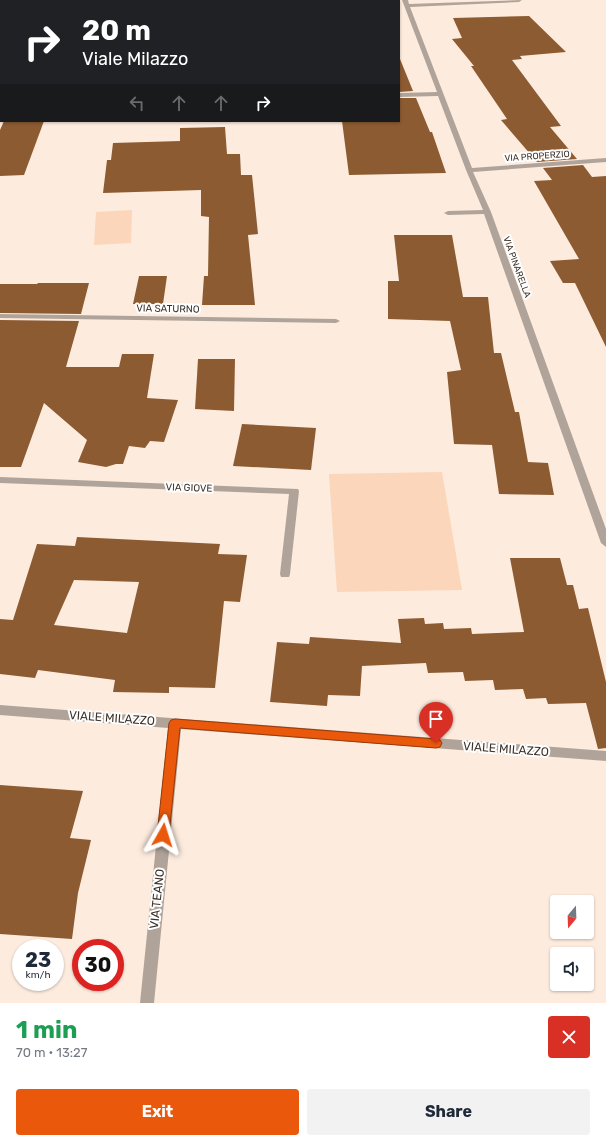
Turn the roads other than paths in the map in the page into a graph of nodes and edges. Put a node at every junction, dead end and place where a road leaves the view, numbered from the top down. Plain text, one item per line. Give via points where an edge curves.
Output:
1 (519, 0) edge
2 (407, 3) edge
3 (441, 94) junction
4 (400, 95) edge
5 (606, 160) edge
6 (469, 170) junction
7 (487, 212) junction
8 (448, 213) dead end
9 (0, 316) edge
10 (336, 321) dead end
11 (0, 480) edge
12 (606, 543) edge
13 (285, 574) dead end
14 (0, 710) edge
15 (175, 723) junction
16 (606, 756) edge
17 (147, 1003) edge

1 - 2 street
2 - 3 street, VIA PINARELLA
3 - 4 street
3 - 6 street, VIA PINARELLA
5 - 6 street, VIA PROPERZIO
6 - 7 street, VIA PINARELLA
7 - 8 street
7 - 12 street, VIA PINARELLA
9 - 10 street, VIA SATURNO
11 - 13 street, VIA GIOVE via 294,491
14 - 15 street, VIALE MILAZZO
15 - 16 street, VIALE MILAZZO
15 - 17 street, VIA TEANO

